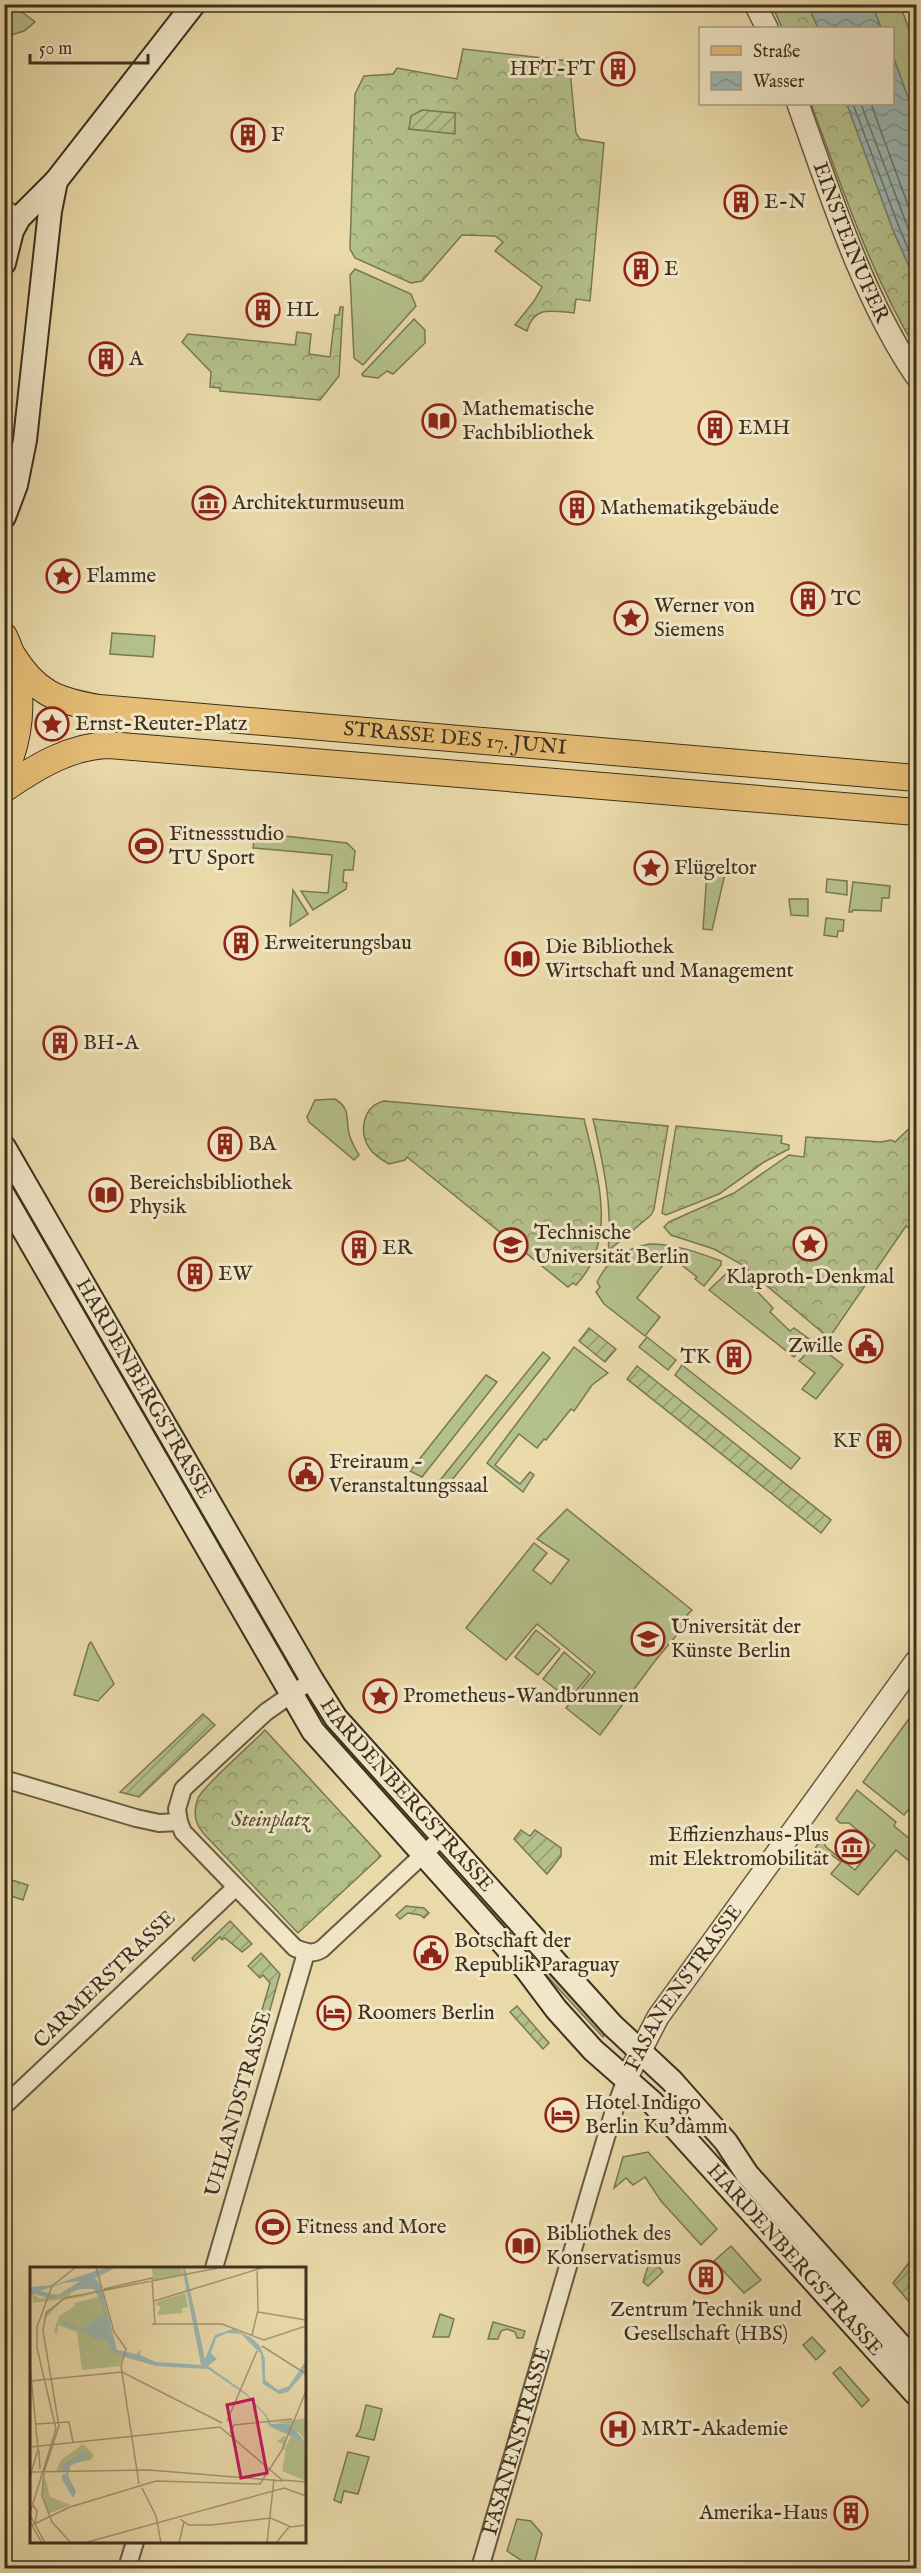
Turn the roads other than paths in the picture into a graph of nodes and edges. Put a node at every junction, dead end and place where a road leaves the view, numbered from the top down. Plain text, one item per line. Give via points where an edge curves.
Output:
1 (194, 4) edge
2 (755, 4) edge
3 (766, 27) edge
4 (798, 105) edge
5 (56, 181) junction
6 (12, 213) edge
7 (48, 232) junction
8 (4, 263) edge
9 (916, 376) edge
10 (4, 517) edge
11 (9, 646) edge
12 (4, 774) edge
13 (916, 778) edge
14 (4, 789) edge
15 (916, 812) edge
16 (4, 1147) edge
17 (28, 1188) junction
18 (5, 1199) edge
19 (916, 1661) edge
20 (312, 1680) junction
21 (290, 1694) junction
22 (4, 1779) edge
23 (178, 1822) junction
24 (442, 1837) junction
25 (423, 1855) junction
26 (236, 1887) junction
27 (306, 1953) junction
28 (640, 2050) junction
29 (626, 2079) junction
30 (4, 2106) edge
31 (214, 2267) edge
32 (916, 2363) edge
33 (916, 2394) edge
34 (134, 2543) edge
35 (127, 2568) edge
36 (480, 2568) edge

1 - 5 main road
2 - 3 street
4 - 9 street, EINSTEINUFER via 862,274
5 - 6 main road
5 - 7 main road
6 - 7 main road
6 - 8 main road
7 - 10 main road via 25,440 16,485
11 - 12 main road via 18,679 20,717
11 - 13 main road, STRASSE DES 17. JUNI via 30,679 53,697 98,707
14 - 15 main road, STRASSE DES 17. JUNI via 29,772 74,751 109,745
16 - 17 main road, HARDENBERGSTRASSE
17 - 18 street
17 - 20 main road, HARDENBERGSTRASSE
18 - 21 main road, HARDENBERGSTRASSE
19 - 28 street, FASANENSTRASSE via 658,2017
20 - 21 street
20 - 24 main road, HARDENBERGSTRASSE via 348,1733
21 - 23 street via 183,1789
21 - 25 main road, HARDENBERGSTRASSE via 320,1741
22 - 23 street via 136,1818
23 - 26 street
24 - 25 street
24 - 28 main road, HARDENBERGSTRASSE via 612,2025
25 - 27 street via 322,1948
25 - 29 main road, HARDENBERGSTRASSE via 526,1969 556,2009
26 - 27 street via 295,1948
26 - 30 street, CARMERSTRASSE
27 - 31 street, UHLANDSTRASSE
28 - 29 street, FASANENSTRASSE
28 - 32 main road, HARDENBERGSTRASSE via 718,2132 747,2174
29 - 33 main road, HARDENBERGSTRASSE via 652,2102
29 - 36 street, FASANENSTRASSE
34 - 35 street

